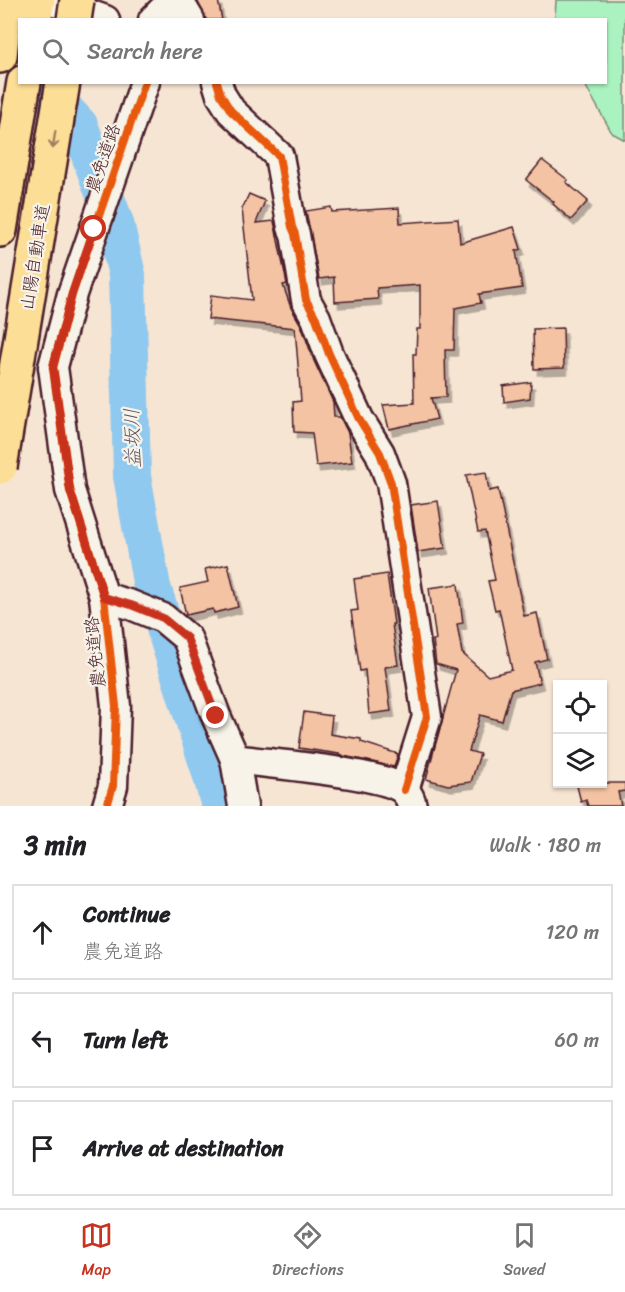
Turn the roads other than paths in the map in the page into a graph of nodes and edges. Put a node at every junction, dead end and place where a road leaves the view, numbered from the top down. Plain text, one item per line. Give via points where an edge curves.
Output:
1 (6, 0) edge
2 (38, 0) edge
3 (50, 0) edge
4 (77, 0) edge
5 (175, 0) edge
6 (34, 18) edge
7 (74, 18) edge
8 (100, 18) edge
9 (155, 18) edge
10 (169, 18) edge
11 (188, 18) edge
12 (0, 56) edge
13 (24, 84) edge
14 (63, 84) edge
15 (144, 84) edge
16 (218, 84) edge
17 (0, 230) edge
18 (0, 349) edge
19 (53, 367) junction
20 (0, 467) edge
21 (118, 601) junction
22 (235, 759) junction
23 (408, 798) edge
24 (107, 806) edge
25 (243, 806) edge

1 - 12 highway
2 - 6 highway
3 - 8 street
4 - 7 highway, bridge
5 - 9 street
5 - 10 street
5 - 11 street
13 - 17 highway
14 -> 20 highway, 山陽自動車道, bridge
15 - 19 street, 農免道路 via 72,294
16 - 23 street via 231,111 279,156 306,300 359,419 387,468 427,717
18 - 19 street
19 - 21 street, 農免道路 via 70,490
21 - 22 street via 163,618 187,638
21 - 24 street, 農免道路 via 113,786
22 - 23 street via 383,780
22 - 25 street

